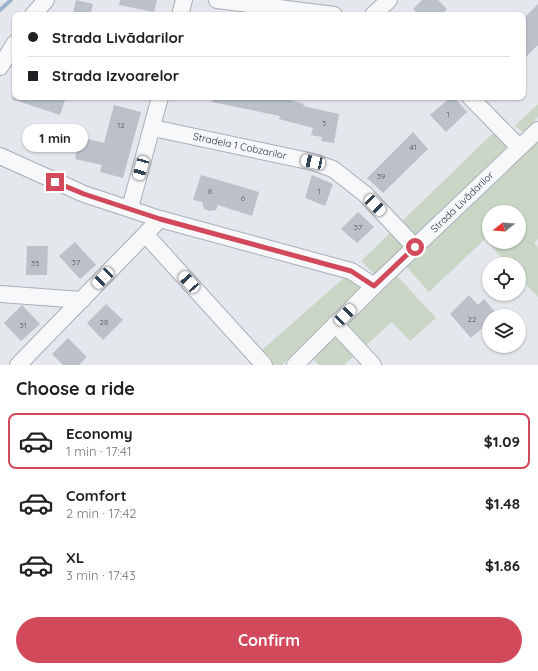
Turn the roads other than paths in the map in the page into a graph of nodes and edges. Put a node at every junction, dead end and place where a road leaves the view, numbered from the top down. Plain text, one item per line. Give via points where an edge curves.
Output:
1 (46, 0) edge
2 (184, 0) edge
3 (217, 0) edge
4 (389, 0) edge
5 (36, 12) edge
6 (181, 12) edge
7 (311, 12) edge
8 (376, 12) edge
9 (12, 48) edge
10 (0, 67) edge
11 (159, 100) edge
12 (473, 100) edge
13 (153, 128) junction
14 (538, 130) edge
15 (519, 147) junction
16 (0, 156) edge
17 (130, 208) junction
18 (160, 219) junction
19 (146, 235) junction
20 (415, 247) junction
21 (374, 286) junction
22 (0, 294) edge
23 (82, 300) junction
24 (335, 324) junction
25 (303, 362) edge
26 (18, 365) edge
27 (264, 365) edge
28 (373, 365) edge

1 - 5 street
2 - 6 street
3 - 7 street
4 - 8 street
9 - 10 street
11 - 13 street
12 - 15 street
13 - 17 street
13 - 20 street, Stradela 1 Cobzarilor via 313,162 333,169 365,194
14 - 15 street, Strada Livădarilor
15 - 20 street, Strada Livădarilor
16 - 17 street via 84,194
17 - 18 street
18 - 19 street
18 - 21 street via 351,271
19 - 23 street
19 - 27 street
20 - 21 street, Strada Livădarilor
21 - 24 street, Strada Livădarilor
22 - 23 street
23 - 26 street
24 - 25 street, Strada Livădarilor
24 - 28 street

